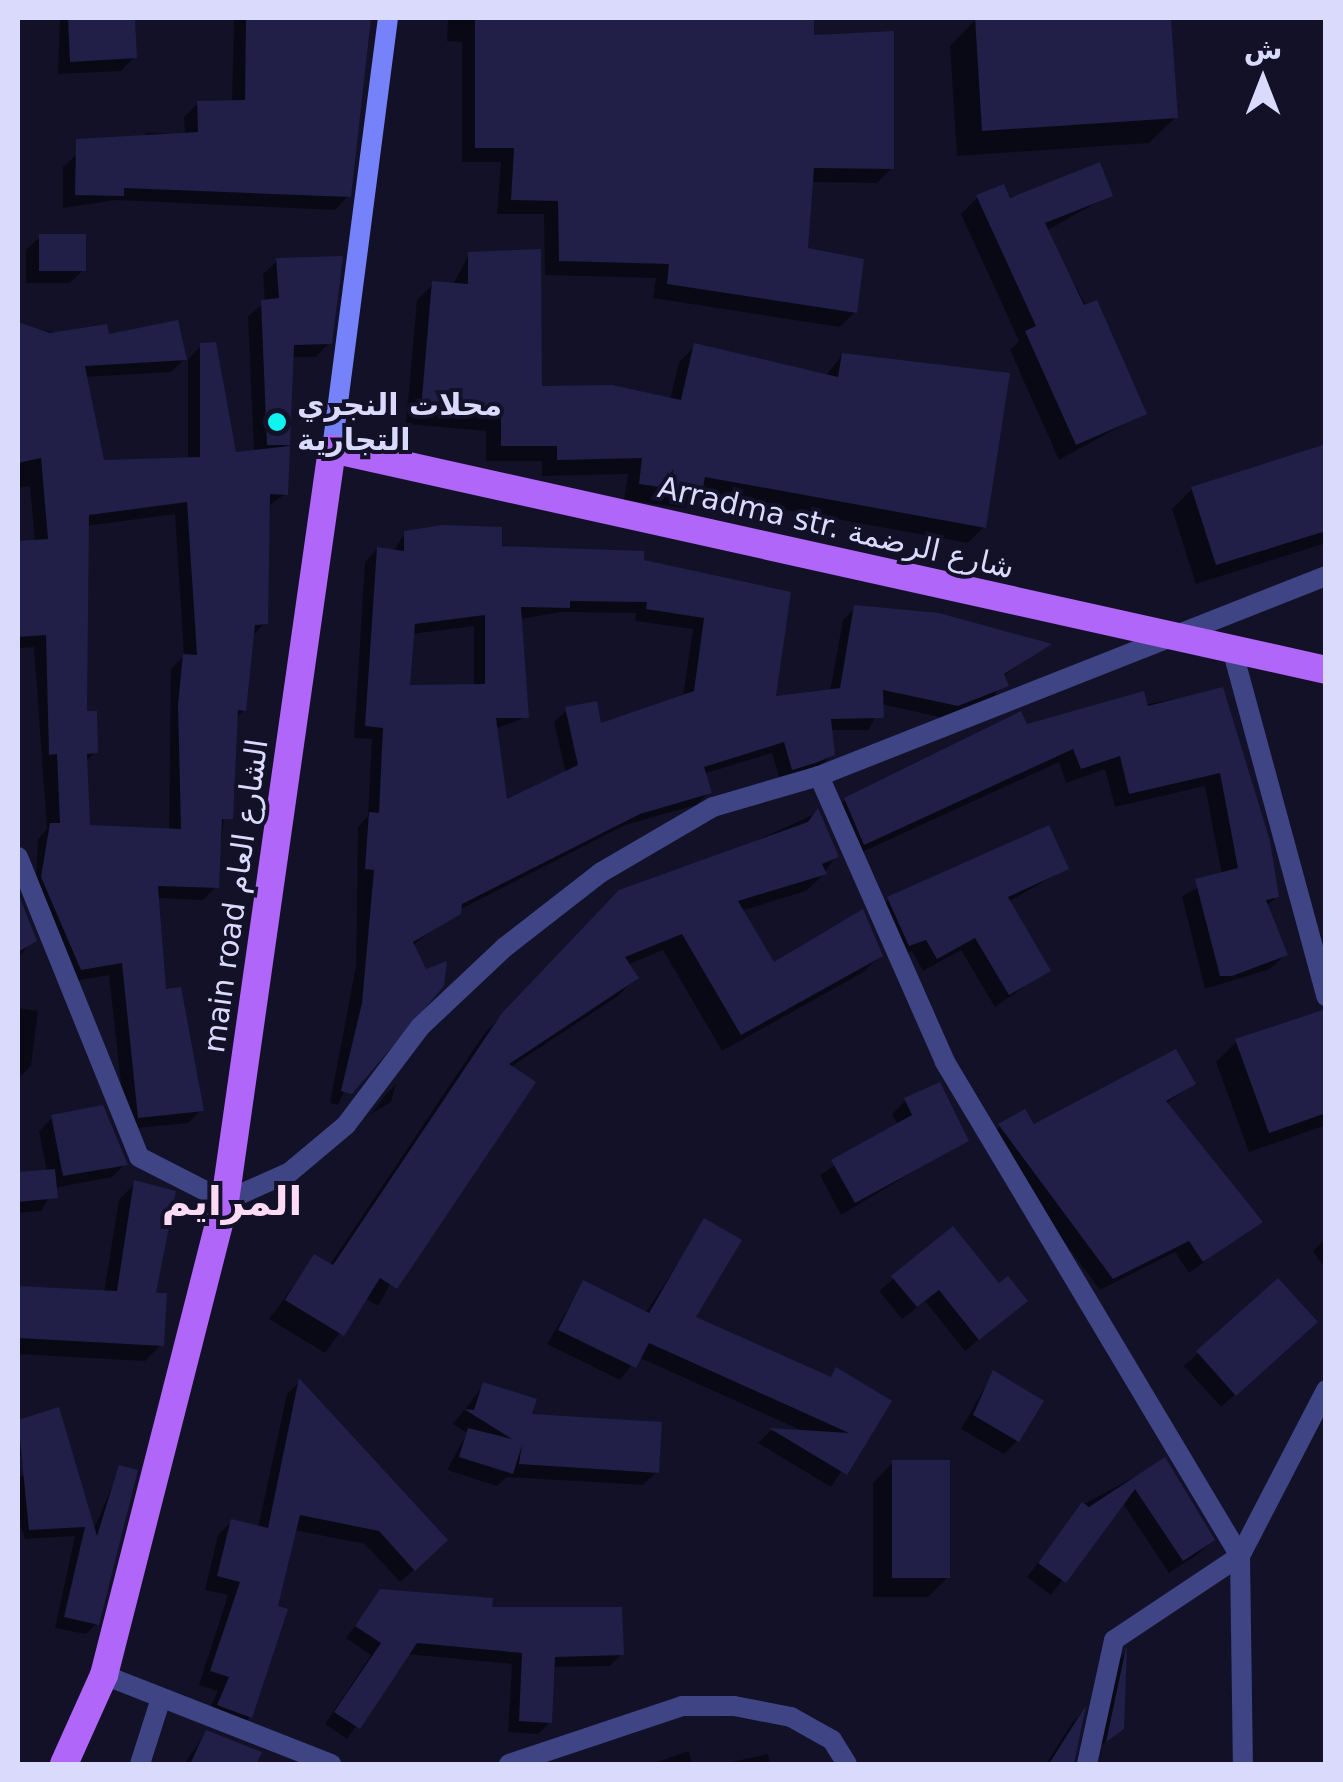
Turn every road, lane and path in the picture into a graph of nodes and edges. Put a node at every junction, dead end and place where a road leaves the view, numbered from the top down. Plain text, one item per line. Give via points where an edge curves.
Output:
1 (388, 18) edge
2 (332, 449) junction
3 (1326, 576) edge
4 (1170, 636) junction
5 (1232, 649) junction
6 (1326, 670) edge
7 (819, 776) junction
8 (18, 857) edge
9 (1326, 996) edge
10 (225, 1201) junction
11 (1326, 1390) edge
12 (1240, 1556) junction
13 (104, 1675) junction
14 (161, 1698) junction
15 (64, 1764) edge
16 (140, 1764) edge
17 (331, 1764) edge
18 (509, 1764) edge
19 (847, 1764) edge
20 (1086, 1764) edge
21 (1243, 1764) edge

1 - 2 main road, main road الشارع العام
2 - 4 main road, Arradma str. شارع الرضمة
2 - 10 main road, main road الشارع العام
3 - 4 street
4 - 5 main road, Arradma str. شارع الرضمة
4 - 7 street
5 - 6 main road, Arradma str. شارع الرضمة
5 - 9 street
7 - 10 street via 713,808 600,872 420,1028 346,1125 290,1172
7 - 12 street via 945,1062
8 - 10 street via 139,1157
10 - 13 main road, main road الشارع العام
11 - 12 street
12 - 20 street via 1114,1640
12 - 21 street
13 - 14 street
13 - 15 main road, main road الشارع العام
14 - 16 street
14 - 17 street
18 - 19 street via 682,1706 790,1716 832,1740

